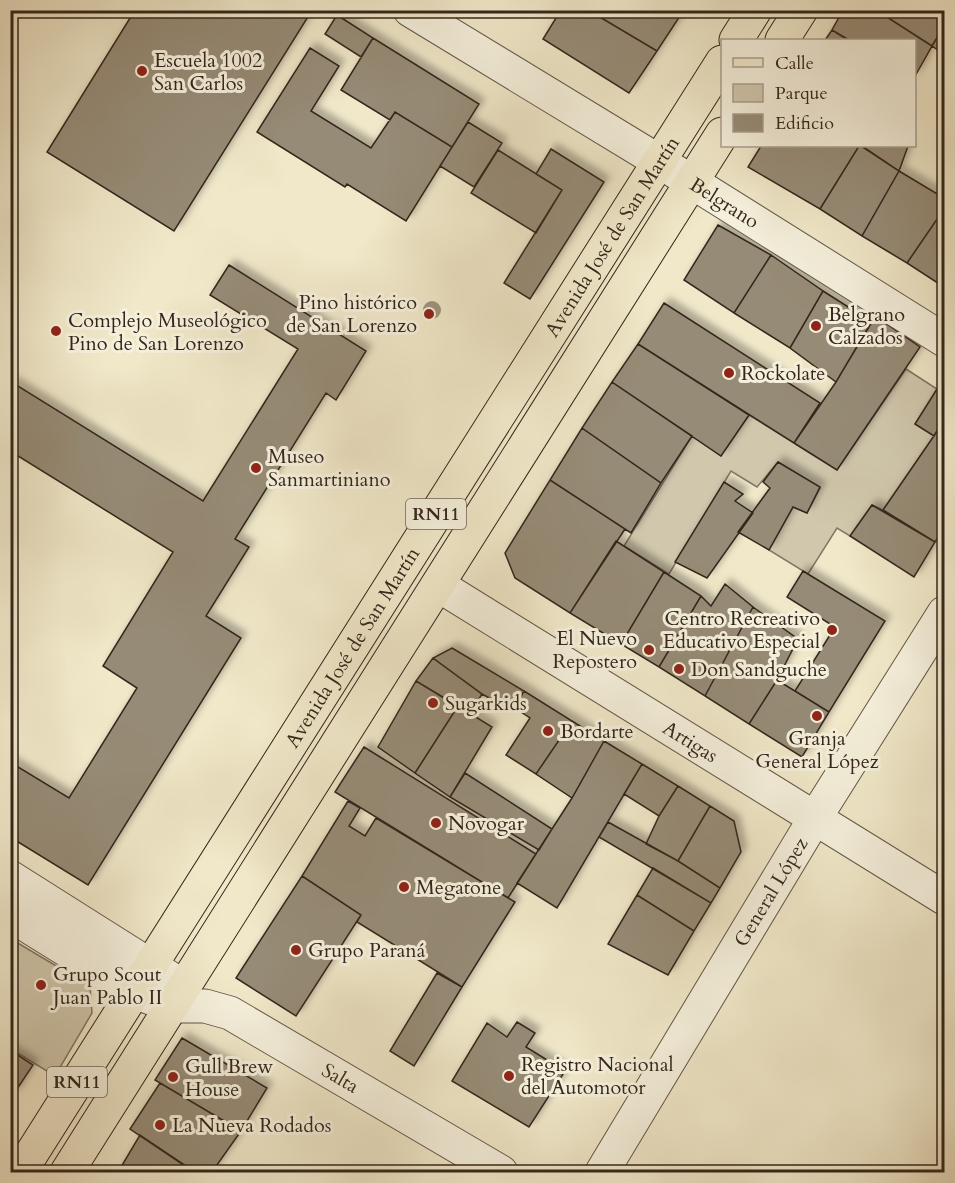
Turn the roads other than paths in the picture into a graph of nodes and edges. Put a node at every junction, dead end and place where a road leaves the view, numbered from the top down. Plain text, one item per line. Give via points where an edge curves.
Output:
1 (410, 10) edge
2 (755, 10) edge
3 (801, 10) edge
4 (737, 39) edge
5 (783, 39) edge
6 (721, 66) edge
7 (721, 137) edge
8 (660, 162) junction
9 (692, 182) junction
10 (945, 340) edge
11 (438, 585) junction
12 (945, 613) edge
13 (815, 818) junction
14 (10, 878) edge
15 (945, 898) edge
16 (10, 915) edge
17 (142, 979) junction
18 (179, 996) junction
19 (20, 1173) edge
20 (68, 1173) edge
21 (501, 1173) edge
22 (602, 1173) edge

1 - 8 street, Belgrano
2 - 4 main road
3 - 5 main road
6 - 8 main road, Avenida José de San Martín / RN11
7 - 9 main road, Avenida José de San Martín / RN11
8 - 9 street, Belgrano
8 - 17 main road, Avenida José de San Martín / RN11
9 - 10 street, Belgrano
9 - 11 main road, Avenida José de San Martín / RN11
11 - 13 street, Artigas
11 - 18 main road, Avenida José de San Martín / RN11
12 - 13 street, General López
13 - 15 street, Artigas
13 - 22 street, General López
14 - 17 street
16 - 17 street
17 - 18 street, Salta
17 - 19 main road, Avenida José de San Martín / RN11
18 - 20 main road, Avenida José de San Martín / RN11
18 - 21 street, Salta via 230,1012

